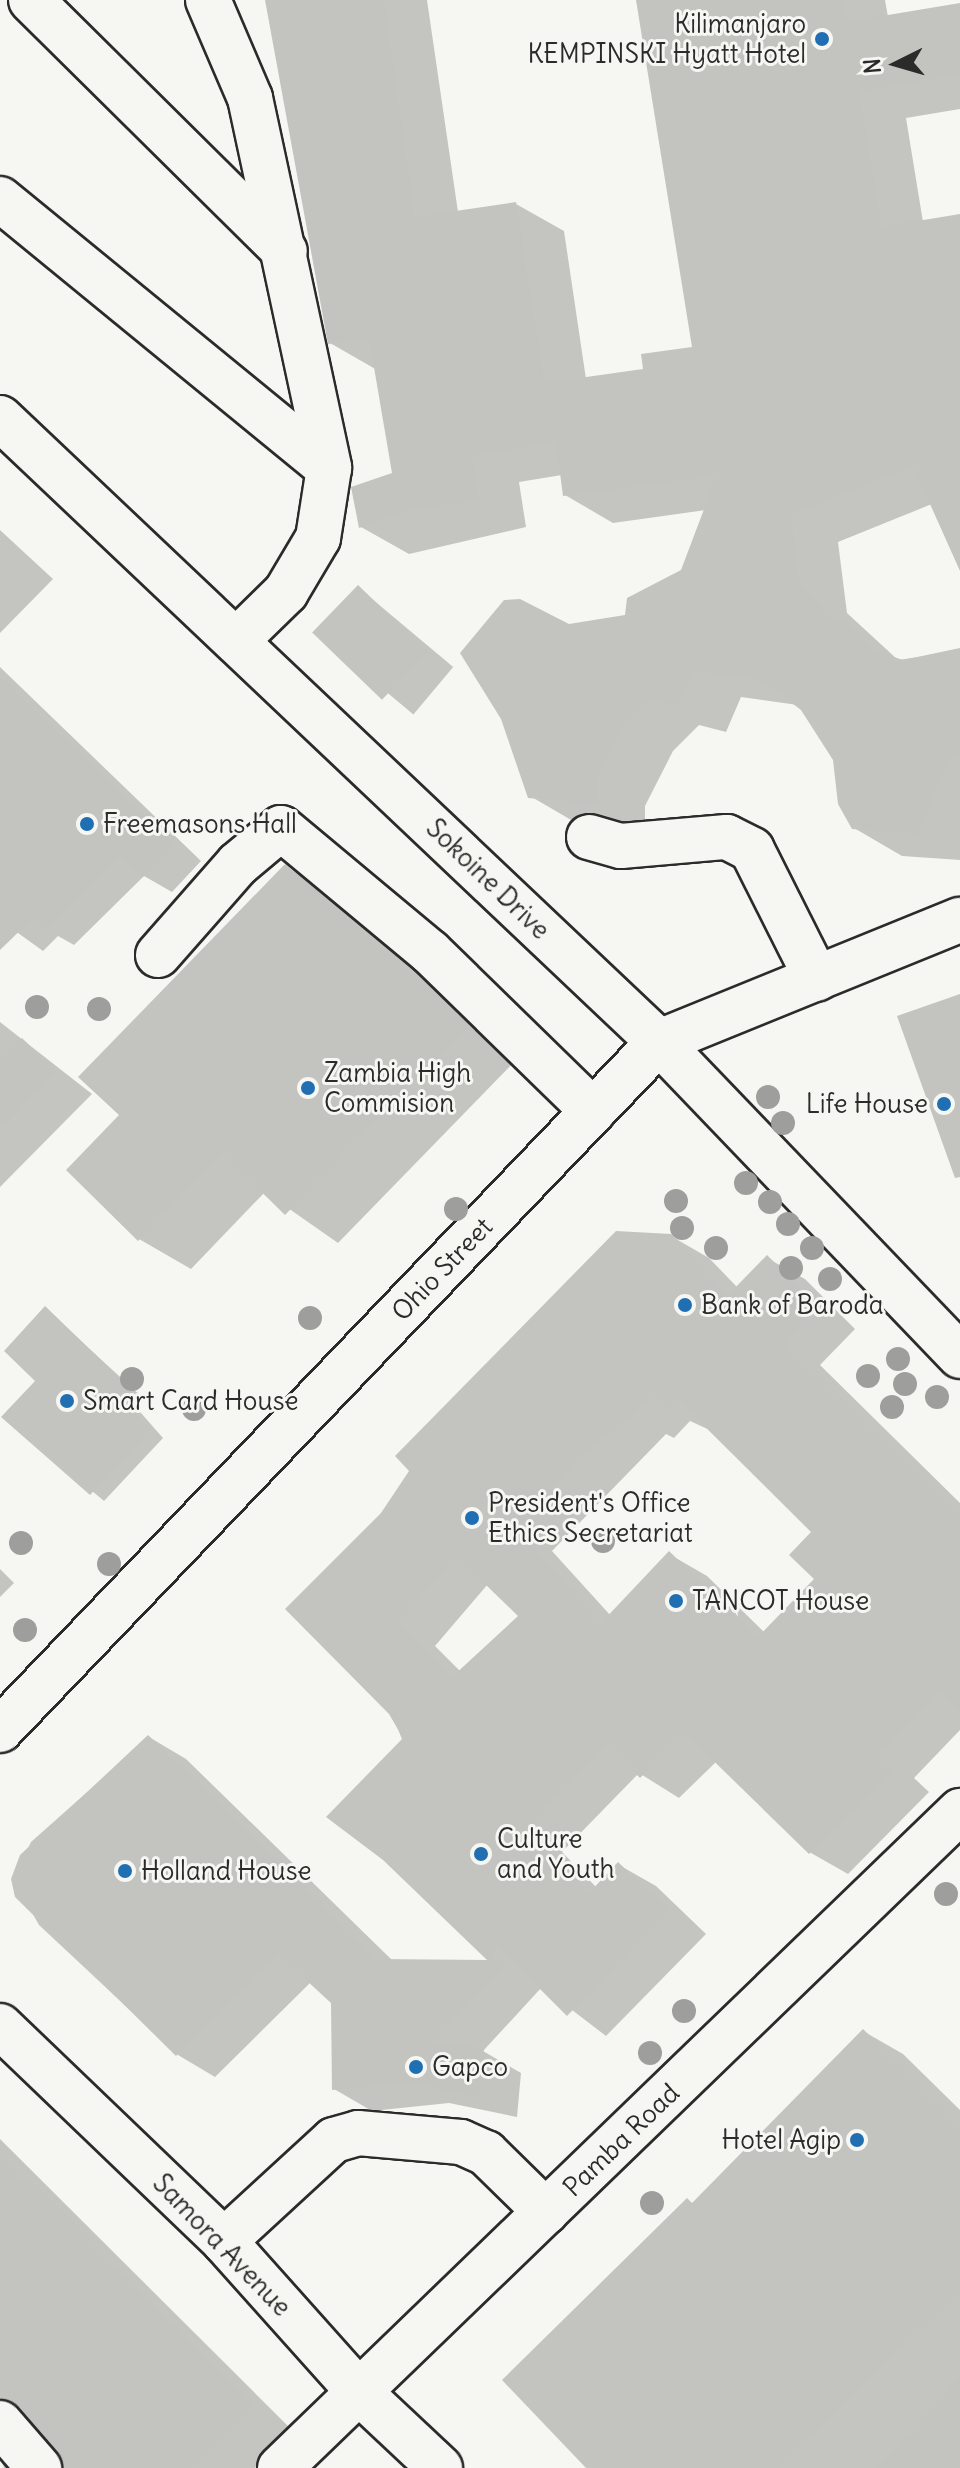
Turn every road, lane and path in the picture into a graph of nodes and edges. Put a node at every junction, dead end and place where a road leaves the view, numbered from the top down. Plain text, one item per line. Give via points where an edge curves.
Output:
1 (31, 0) edge
2 (208, 0) edge
3 (0, 199) edge
4 (285, 251) junction
5 (0, 418) edge
6 (329, 468) junction
7 (238, 639) junction
8 (589, 837) dead end
9 (960, 920) edge
10 (158, 955) dead end
11 (817, 979) junction
12 (659, 1042) junction
13 (593, 1111) junction
14 (960, 1356) edge
15 (0, 1730) edge
16 (960, 1811) edge
17 (0, 2026) edge
18 (546, 2212) junction
19 (224, 2241) junction
20 (357, 2390) junction
21 (0, 2423) edge
22 (39, 2468) edge
23 (280, 2468) edge
24 (440, 2468) edge

1 - 4 street
2 - 4 street via 250,98
3 - 6 street
4 - 6 street
5 - 7 street, Sokoine Drive
6 - 7 street via 318,538 286,592
7 - 12 street, Sokoine Drive
8 - 11 street via 621,846 727,837 752,850
9 - 11 street, Ohio Street
10 - 13 street via 238,864 281,828 430,952
11 - 12 street, Ohio Street
12 - 13 street, Ohio Street
12 - 14 street, Sokoine Drive
13 - 15 street, Ohio Street
16 - 18 street, Pamba Road
17 - 19 street, Samora Avenue
18 - 19 street via 486,2153 461,2142 369,2132 334,2140
18 - 20 street, Pamba Road
19 - 20 street, Samora Avenue
20 - 23 street, Pamba Road
20 - 24 street, Samora Avenue
21 - 22 street

